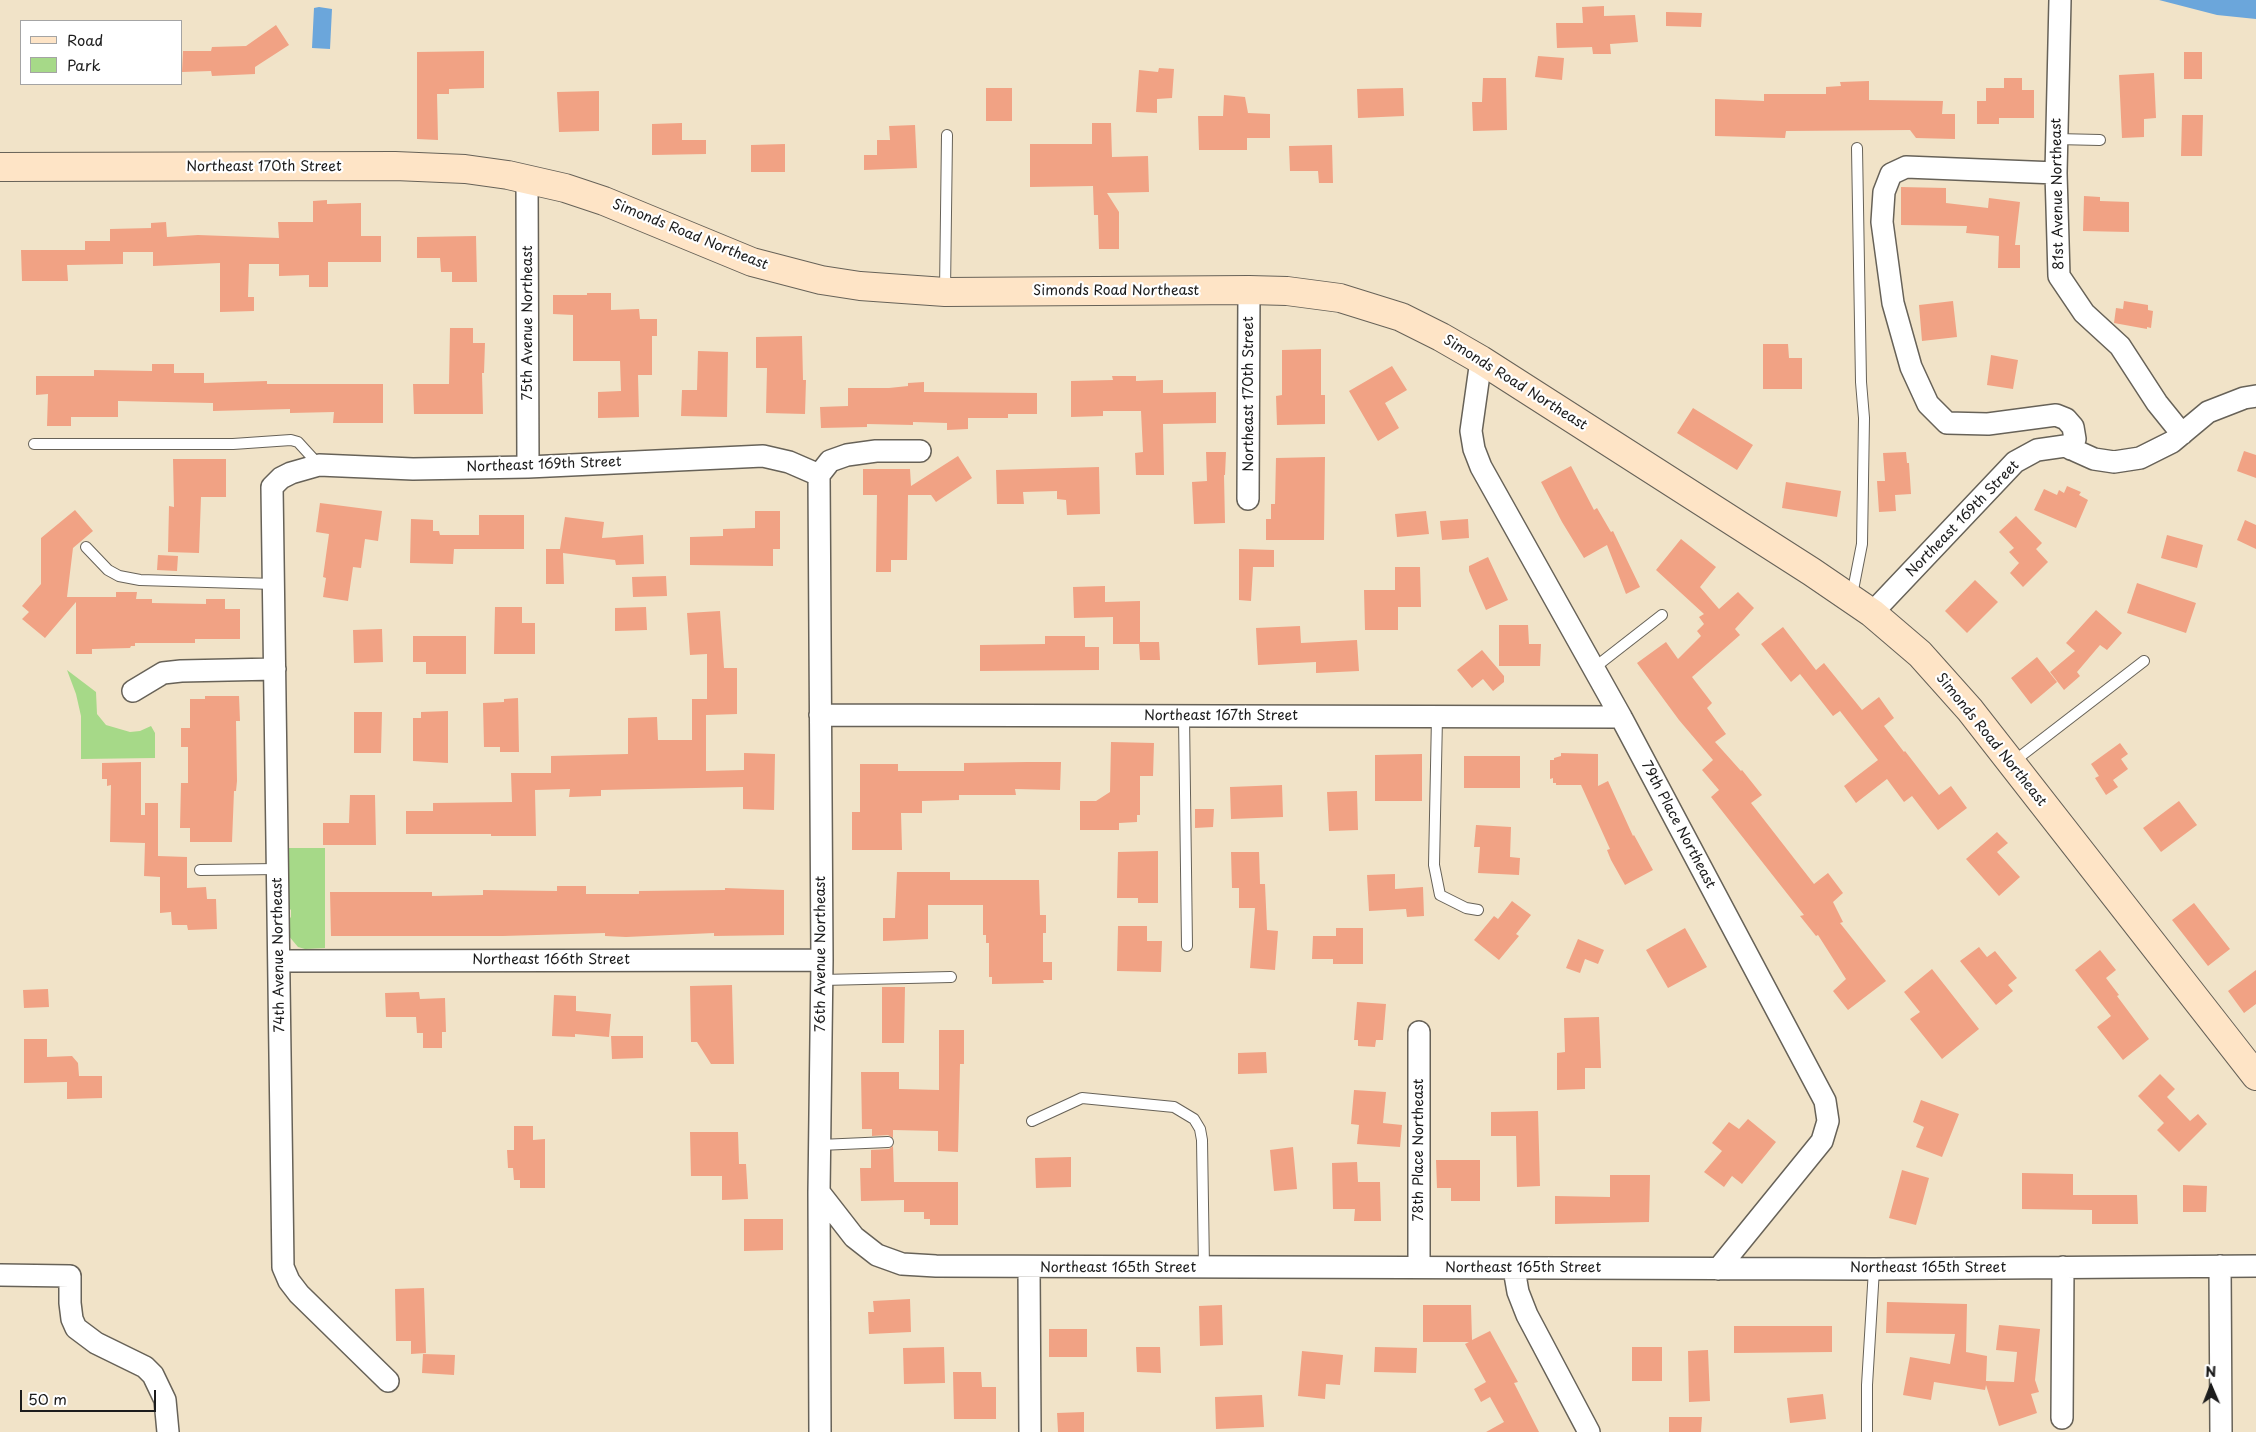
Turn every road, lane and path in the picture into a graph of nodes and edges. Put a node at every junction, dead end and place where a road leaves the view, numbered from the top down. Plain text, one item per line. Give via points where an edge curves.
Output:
1 (2060, 0) edge
2 (947, 135) dead end
3 (2056, 139) junction
4 (2100, 140) dead end
5 (1857, 148) dead end
6 (0, 167) edge
7 (2056, 173) junction
8 (528, 179) junction
9 (1249, 290) junction
10 (945, 292) junction
11 (1481, 360) junction
12 (2256, 396) edge
13 (2182, 434) junction
14 (34, 444) dead end
15 (2071, 449) junction
16 (920, 450) dead end
17 (319, 465) junction
18 (528, 467) junction
19 (819, 475) junction
20 (272, 487) joint
21 (1248, 499) dead end
22 (86, 547) dead end
23 (274, 584) junction
24 (1861, 606) junction
25 (1662, 615) dead end
26 (2144, 661) dead end
27 (1594, 668) junction
28 (275, 669) junction
29 (133, 691) dead end
30 (820, 715) junction
31 (1184, 716) junction
32 (1437, 717) junction
33 (1622, 717) junction
34 (2012, 763) junction
35 (278, 869) junction
36 (200, 870) dead end
37 (1478, 910) dead end
38 (1187, 946) dead end
39 (279, 961) junction
40 (822, 970) junction
41 (951, 977) dead end
42 (1419, 1032) dead end
43 (2254, 1069) edge
44 (1032, 1121) dead end
45 (888, 1142) dead end
46 (820, 1144) junction
47 (819, 1192) junction
48 (2220, 1266) junction
49 (2256, 1266) edge
50 (1419, 1267) junction
51 (2063, 1267) junction
52 (1029, 1268) junction
53 (1204, 1268) junction
54 (1514, 1268) junction
55 (1718, 1269) junction
56 (1874, 1269) junction
57 (0, 1275) edge
58 (388, 1381) dead end
59 (2062, 1418) dead end
60 (168, 1432) edge
61 (820, 1432) edge
62 (1030, 1432) edge
63 (1589, 1432) edge
64 (1867, 1432) edge
65 (2221, 1432) edge

1 - 3 street, 81st Avenue Northeast
2 - 10 lane
3 - 4 lane
3 - 7 street, 81st Avenue Northeast
5 - 24 lane via 1864,418
6 - 8 main road, Northeast 170th Street via 404,166 465,169
7 - 13 street, 81st Avenue Northeast via 2059,276 2084,313 2120,346
7 - 15 street via 1906,167 1891,174 1884,192 1882,222 1893,303 1911,368 1928,404 1947,423 1988,424 2056,415 2074,427 2075,439
8 - 10 main road, Simonds Road Northeast via 604,201 728,253 777,269 860,286
8 - 18 street, 75th Avenue Northeast
9 - 10 main road, Simonds Road Northeast
9 - 11 main road, Simonds Road Northeast via 1305,293 1370,306 1441,336
9 - 21 street, Northeast 170th Street
11 - 24 main road, Simonds Road Northeast
11 - 27 street, 79th Place Northeast via 1471,431 1480,467
12 - 13 street, Northeast 169th Street via 2208,412
13 - 15 street, Northeast 169th Street via 2140,458 2114,462
14 - 17 lane via 233,444 291,440 298,442
15 - 24 street, Northeast 169th Street via 2065,446 2037,450 2015,462
16 - 19 street via 847,455 830,461
17 - 18 street, Northeast 169th Street via 413,469
17 - 20 street, Northeast 169th Street via 291,473
18 - 19 street, Northeast 169th Street via 763,456 789,462
19 - 30 street, 76th Avenue Northeast
20 - 23 street, 74th Avenue Northeast
22 - 23 lane via 108,570 119,576 140,580
23 - 28 street, 74th Avenue Northeast
24 - 34 main road, Simonds Road Northeast via 1920,654
25 - 27 lane
26 - 34 lane
27 - 33 street, 79th Place Northeast
28 - 29 street via 163,673
28 - 35 street, 74th Avenue Northeast
30 - 31 street, Northeast 167th Street
30 - 40 street, 76th Avenue Northeast
31 - 32 street, Northeast 167th Street
31 - 38 lane
32 - 33 street, Northeast 167th Street
32 - 37 lane via 1434,865 1440,895 1466,908
33 - 55 street, 79th Place Northeast via 1825,1102 1828,1121 1822,1141
34 - 43 main road, Simonds Road Northeast
35 - 36 lane
35 - 39 street, 74th Avenue Northeast
39 - 40 street, Northeast 166th Street
39 - 58 street, 74th Avenue Northeast via 284,1267 299,1294
40 - 41 lane
40 - 46 street, 76th Avenue Northeast
42 - 50 street, 78th Place Northeast
44 - 53 lane via 1082,1098 1174,1107 1194,1119 1202,1140
45 - 46 lane
46 - 47 street, 76th Avenue Northeast
47 - 52 street, Northeast 165th Street via 854,1237 876,1255 902,1264
47 - 61 street, 76th Avenue Northeast
48 - 49 street, Northeast 165th Street
48 - 51 street, Northeast 165th Street
48 - 65 street
50 - 53 street, Northeast 165th Street
50 - 54 street, Northeast 165th Street
51 - 56 street, Northeast 165th Street
51 - 59 street
52 - 53 street, Northeast 165th Street
52 - 62 street
54 - 55 street, Northeast 165th Street
54 - 63 street via 1518,1292 1527,1315
55 - 56 street, Northeast 165th Street
56 - 64 lane
57 - 60 street via 70,1276 70,1303 76,1328 96,1343 145,1367 154,1375 165,1400

